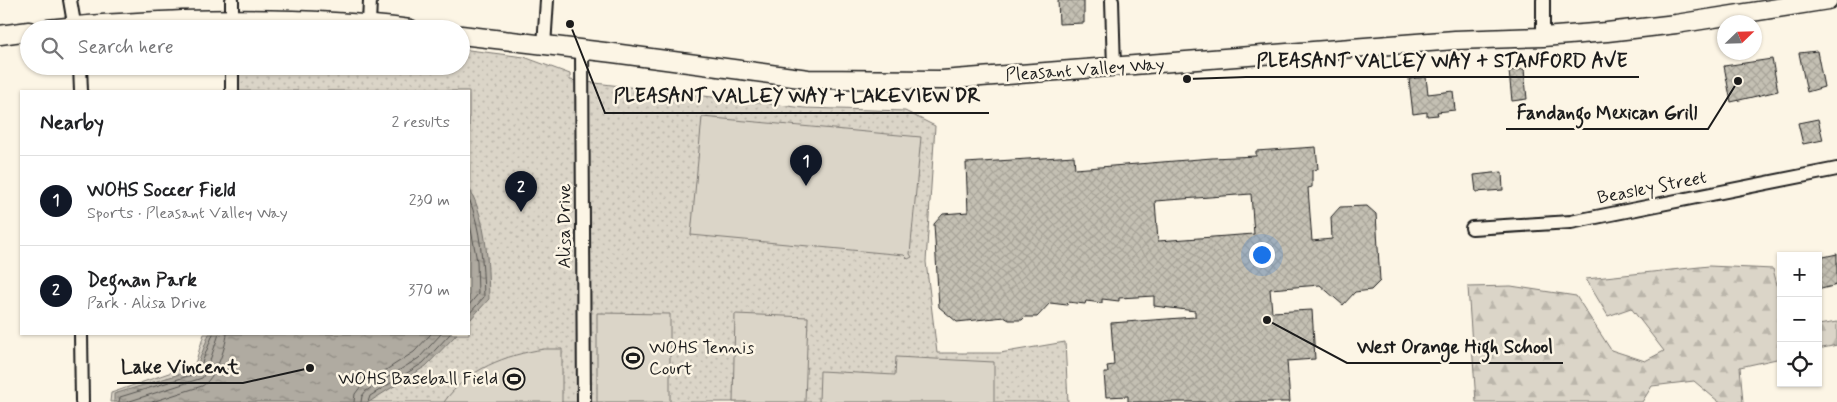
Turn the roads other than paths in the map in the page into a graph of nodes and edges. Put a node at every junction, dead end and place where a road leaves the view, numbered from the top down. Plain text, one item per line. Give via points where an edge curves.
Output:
1 (70, 0) edge
2 (232, 0) edge
3 (370, 0) edge
4 (547, 0) edge
5 (1112, 0) edge
6 (1543, 0) edge
7 (1828, 0) edge
8 (74, 20) edge
9 (232, 20) edge
10 (300, 20) edge
11 (327, 20) edge
12 (369, 20) edge
13 (20, 32) edge
14 (0, 35) edge
15 (470, 36) edge
16 (1543, 37) junction
17 (544, 46) junction
18 (582, 50) junction
19 (1114, 68) junction
20 (80, 75) edge
21 (232, 75) edge
22 (81, 90) edge
23 (232, 90) edge
24 (1837, 169) edge
25 (1472, 228) dead end
26 (82, 335) edge
27 (82, 402) edge
28 (584, 402) edge

1 - 8 street
2 - 9 street
3 - 12 street
4 - 17 street
5 - 19 street
6 - 16 street
7 - 16 main road, Pleasant Valley Way via 1676,24
10 - 11 main road
13 - 14 main road
15 - 17 main road, Pleasant Valley Way
16 - 19 main road, Pleasant Valley Way via 1455,40
17 - 18 main road, Pleasant Valley Way
18 - 19 main road, Pleasant Valley Way via 808,79 942,80
18 - 28 street, Alisa Drive
20 - 22 street
21 - 23 street
24 - 25 street, Beasley Street via 1571,222
26 - 27 street

